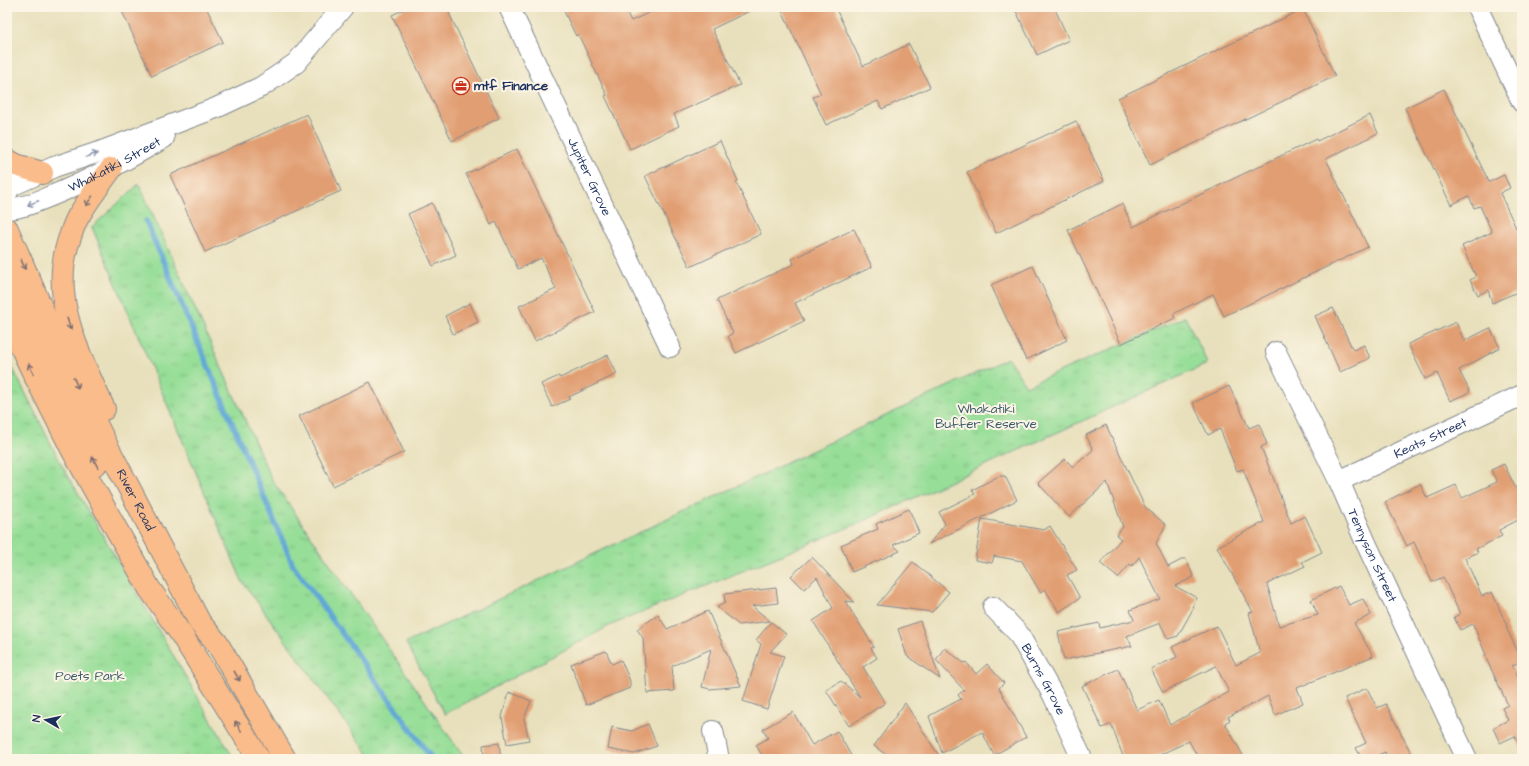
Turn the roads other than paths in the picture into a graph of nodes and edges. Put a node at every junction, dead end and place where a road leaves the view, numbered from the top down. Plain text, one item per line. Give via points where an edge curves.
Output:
1 (343, 7) edge
2 (509, 7) edge
3 (1477, 7) edge
4 (1522, 102) edge
5 (216, 108) junction
6 (7, 160) edge
7 (111, 169) junction
8 (42, 173) junction
9 (7, 193) edge
10 (7, 209) edge
11 (7, 229) edge
12 (7, 272) edge
13 (7, 317) edge
14 (670, 346) dead end
15 (1276, 352) dead end
16 (1522, 395) edge
17 (1339, 481) junction
18 (993, 607) dead end
19 (181, 634) junction
20 (217, 643) junction
21 (713, 731) dead end
22 (259, 759) edge
23 (285, 759) edge
24 (719, 759) edge
25 (1082, 759) edge
26 (1467, 759) edge

1 - 5 street, Whakatiki Street via 296,63 261,87
2 - 14 street, Jupiter Grove
3 - 4 street
5 - 7 street, Whakatiki Street
8 -> 5 street, Whakatiki Street
6 - 8 highway
7 -> 10 street, Whakatiki Street via 21,208
7 -> 20 highway via 78,217 68,243 62,287 66,312 78,352 133,470 210,618
8 - 9 street, Whakatiki Street via 11,186
11 -> 20 highway, River Road via 67,366 106,444 200,623
19 -> 12 highway via 161,584 92,456
19 -> 13 highway via 148,588 85,474
15 - 17 street, Tennyson Street
16 - 17 street, Keats Street
17 - 26 street, Tennyson Street
18 - 25 street, Burns Grove via 1018,633 1053,695
22 -> 19 highway
20 -> 23 highway, River Road
21 - 24 street

